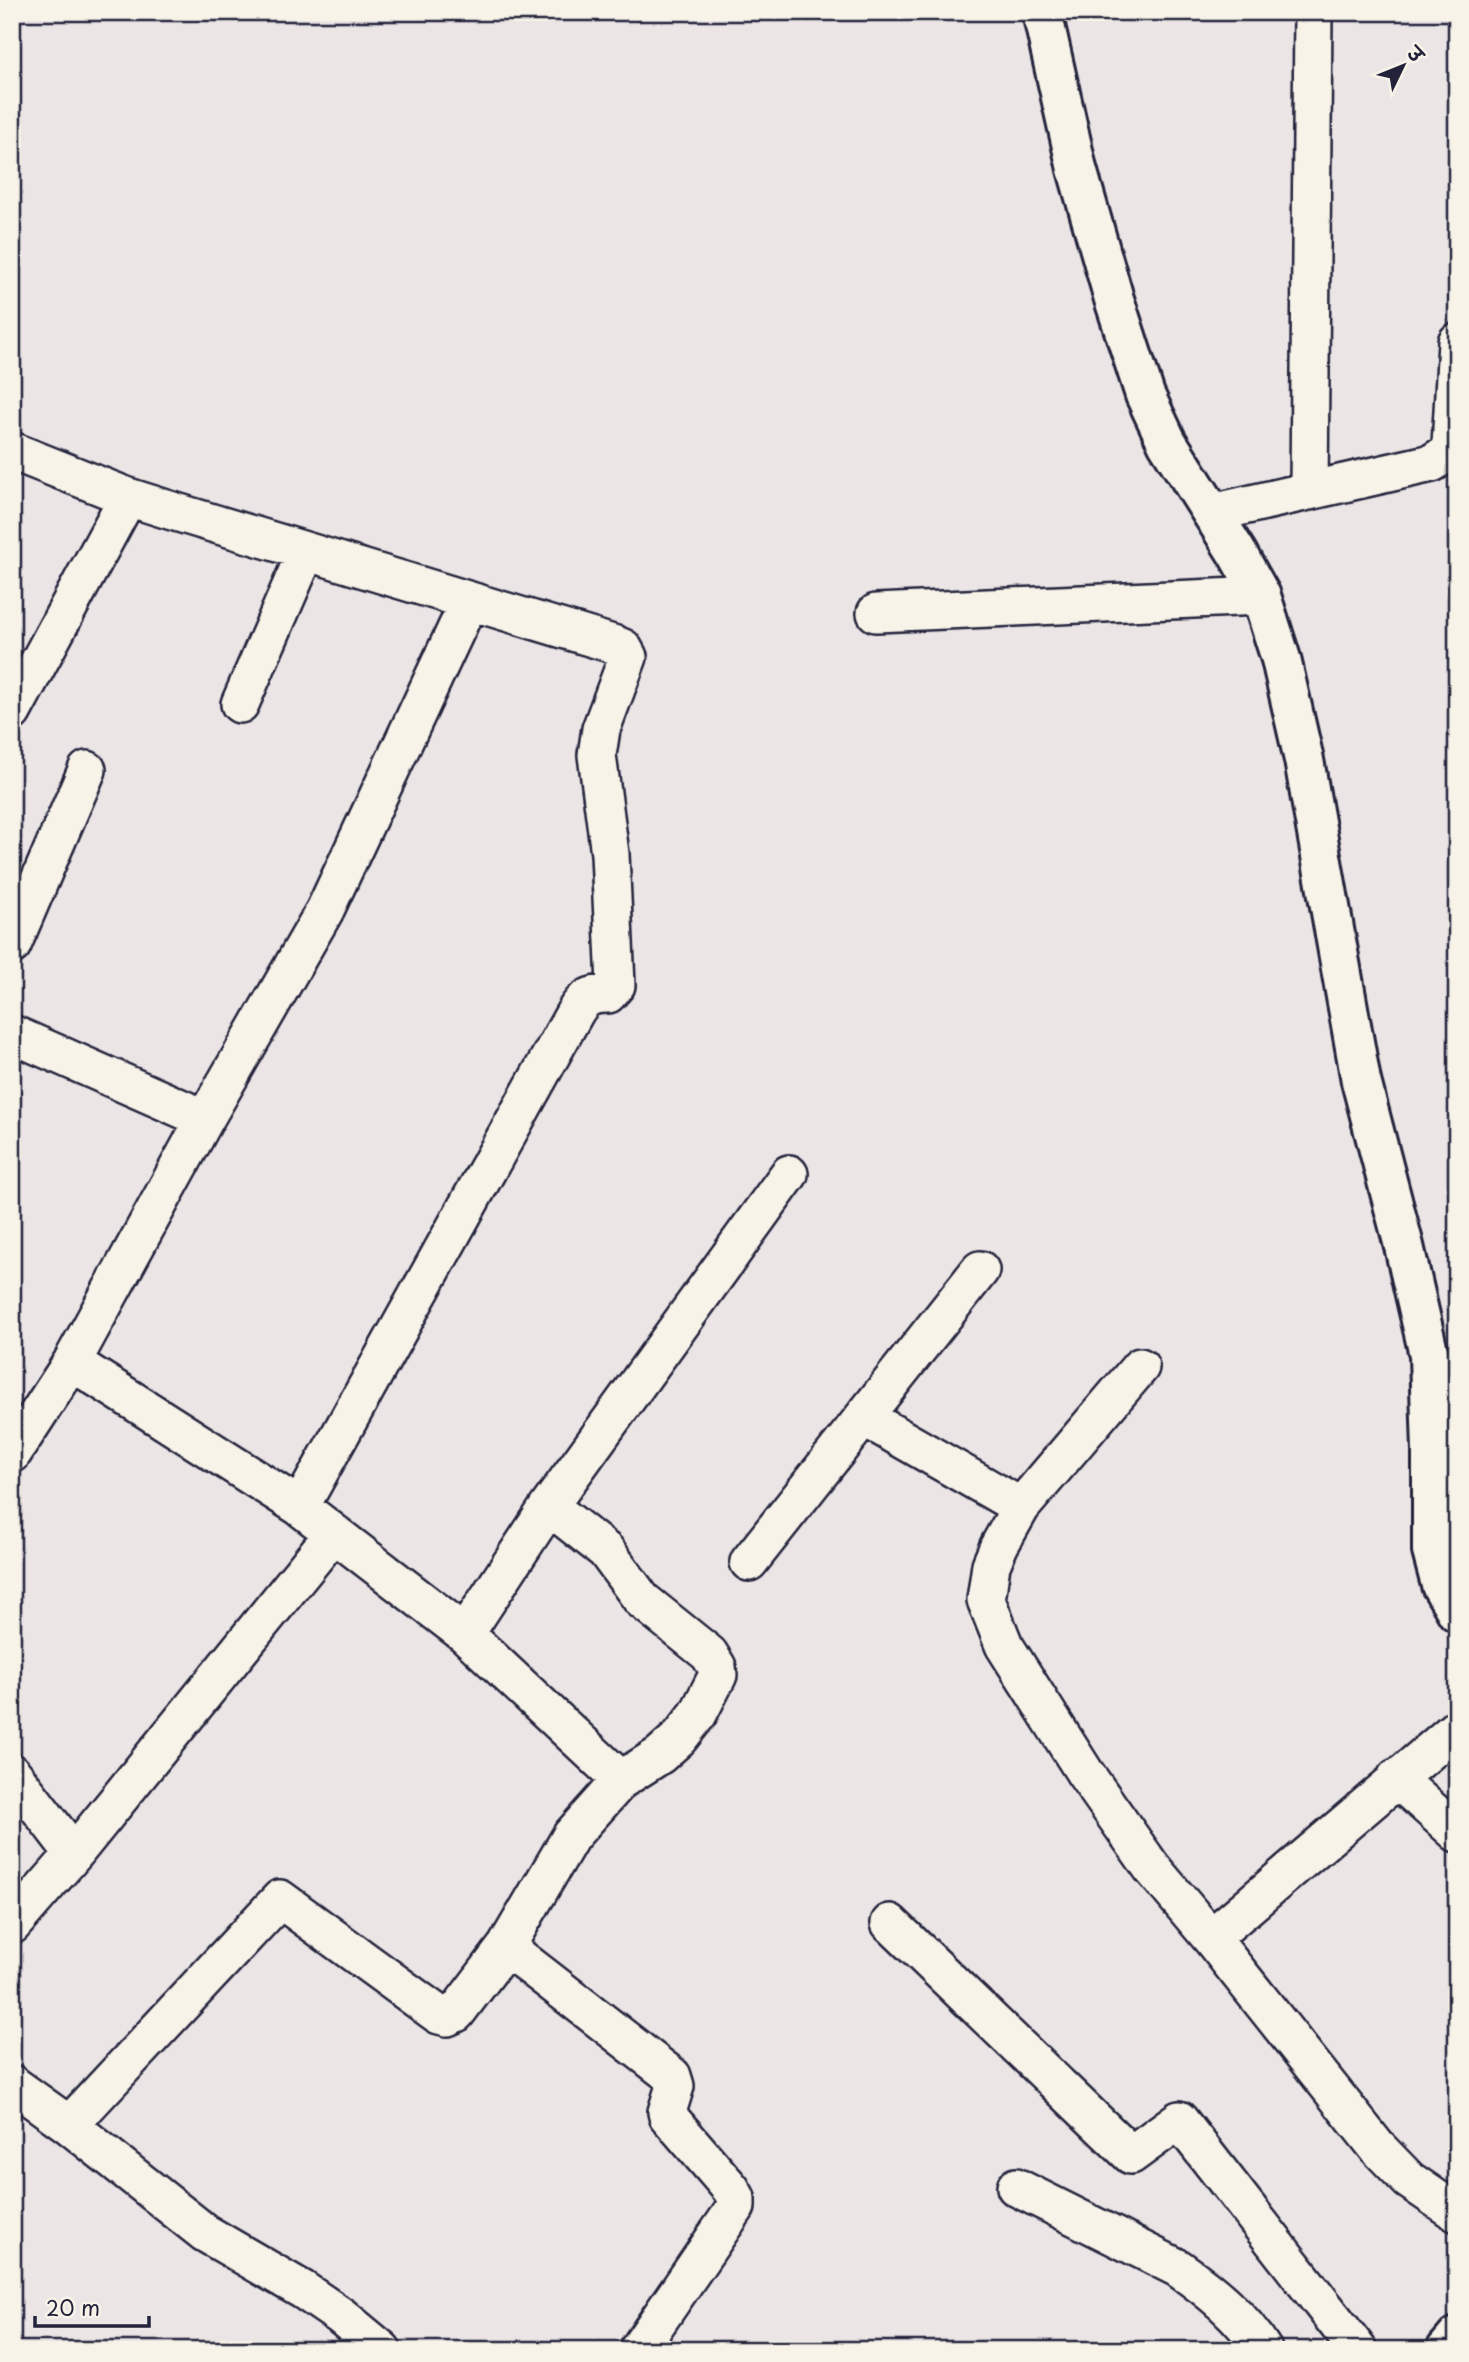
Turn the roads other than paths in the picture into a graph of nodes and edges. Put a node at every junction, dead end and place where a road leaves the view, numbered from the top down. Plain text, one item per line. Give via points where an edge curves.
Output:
1 (1042, 12) edge
2 (1312, 12) edge
3 (1457, 342) edge
4 (12, 451) edge
5 (1309, 491) junction
6 (128, 497) junction
7 (1212, 513) junction
8 (306, 552) junction
9 (1261, 596) junction
10 (469, 602) junction
11 (876, 613) dead end
12 (240, 704) dead end
13 (12, 712) edge
14 (87, 770) dead end
15 (12, 945) edge
16 (12, 1034) edge
17 (205, 1119) junction
18 (789, 1174) dead end
19 (980, 1270) dead end
20 (72, 1362) junction
21 (1140, 1367) dead end
22 (863, 1417) junction
23 (12, 1454) edge
24 (549, 1506) junction
25 (300, 1507) junction
26 (1021, 1507) junction
27 (334, 1533) junction
28 (749, 1562) dead end
29 (1457, 1612) edge
30 (465, 1634) junction
31 (1457, 1728) edge
32 (12, 1773) edge
33 (1396, 1778) junction
34 (621, 1780) junction
35 (1457, 1833) edge
36 (74, 1854) junction
37 (890, 1923) dead end
38 (12, 1925) edge
39 (1211, 1938) junction
40 (506, 1947) junction
41 (13, 2088) edge
42 (69, 2125) junction
43 (1016, 2187) dead end
44 (1457, 2213) edge
45 (1457, 2337) edge
46 (382, 2350) edge
47 (638, 2350) edge
48 (1263, 2350) edge
49 (1358, 2350) edge
50 (1446, 2350) edge

1 - 7 street via 1077,169 1145,395 1167,442
2 - 5 street
3 - 5 street via 1447,454 1432,463
4 - 6 street
5 - 7 street
6 - 8 street
6 - 13 street
7 - 9 street
8 - 10 street
8 - 12 street
9 - 11 street
9 - 29 street via 1304,760 1361,1081 1429,1355 1432,1551 1441,1585
10 - 17 street via 325,910
10 - 25 street via 616,645 628,657 601,729 597,755 610,854 616,985 608,994 586,998 573,1014
14 - 15 street
16 - 17 street
17 - 20 street
18 - 24 street
19 - 22 street
20 - 23 street
20 - 25 street
21 - 26 street
22 - 26 street
22 - 28 street
24 - 30 street
24 - 34 street via 606,1551 642,1600 709,1654 717,1667 718,1675 698,1714 679,1738
25 - 27 street
26 - 39 street via 991,1565 986,1600 1004,1645 1084,1773 1152,1868
27 - 30 street
27 - 36 street
30 - 34 street
31 - 33 street
32 - 36 street
33 - 35 street
33 - 39 street
34 - 40 street via 571,1836
36 - 38 street
37 - 49 street via 1131,2155 1179,2120
39 - 44 street via 1377,2147 1409,2180
40 - 42 street via 456,2013 447,2017 280,1899
40 - 47 street via 672,2076 675,2086 668,2116 736,2198 736,2207
41 - 42 street
42 - 46 street via 205,2233 322,2303
43 - 48 street via 1186,2274 1228,2307
45 - 50 street

